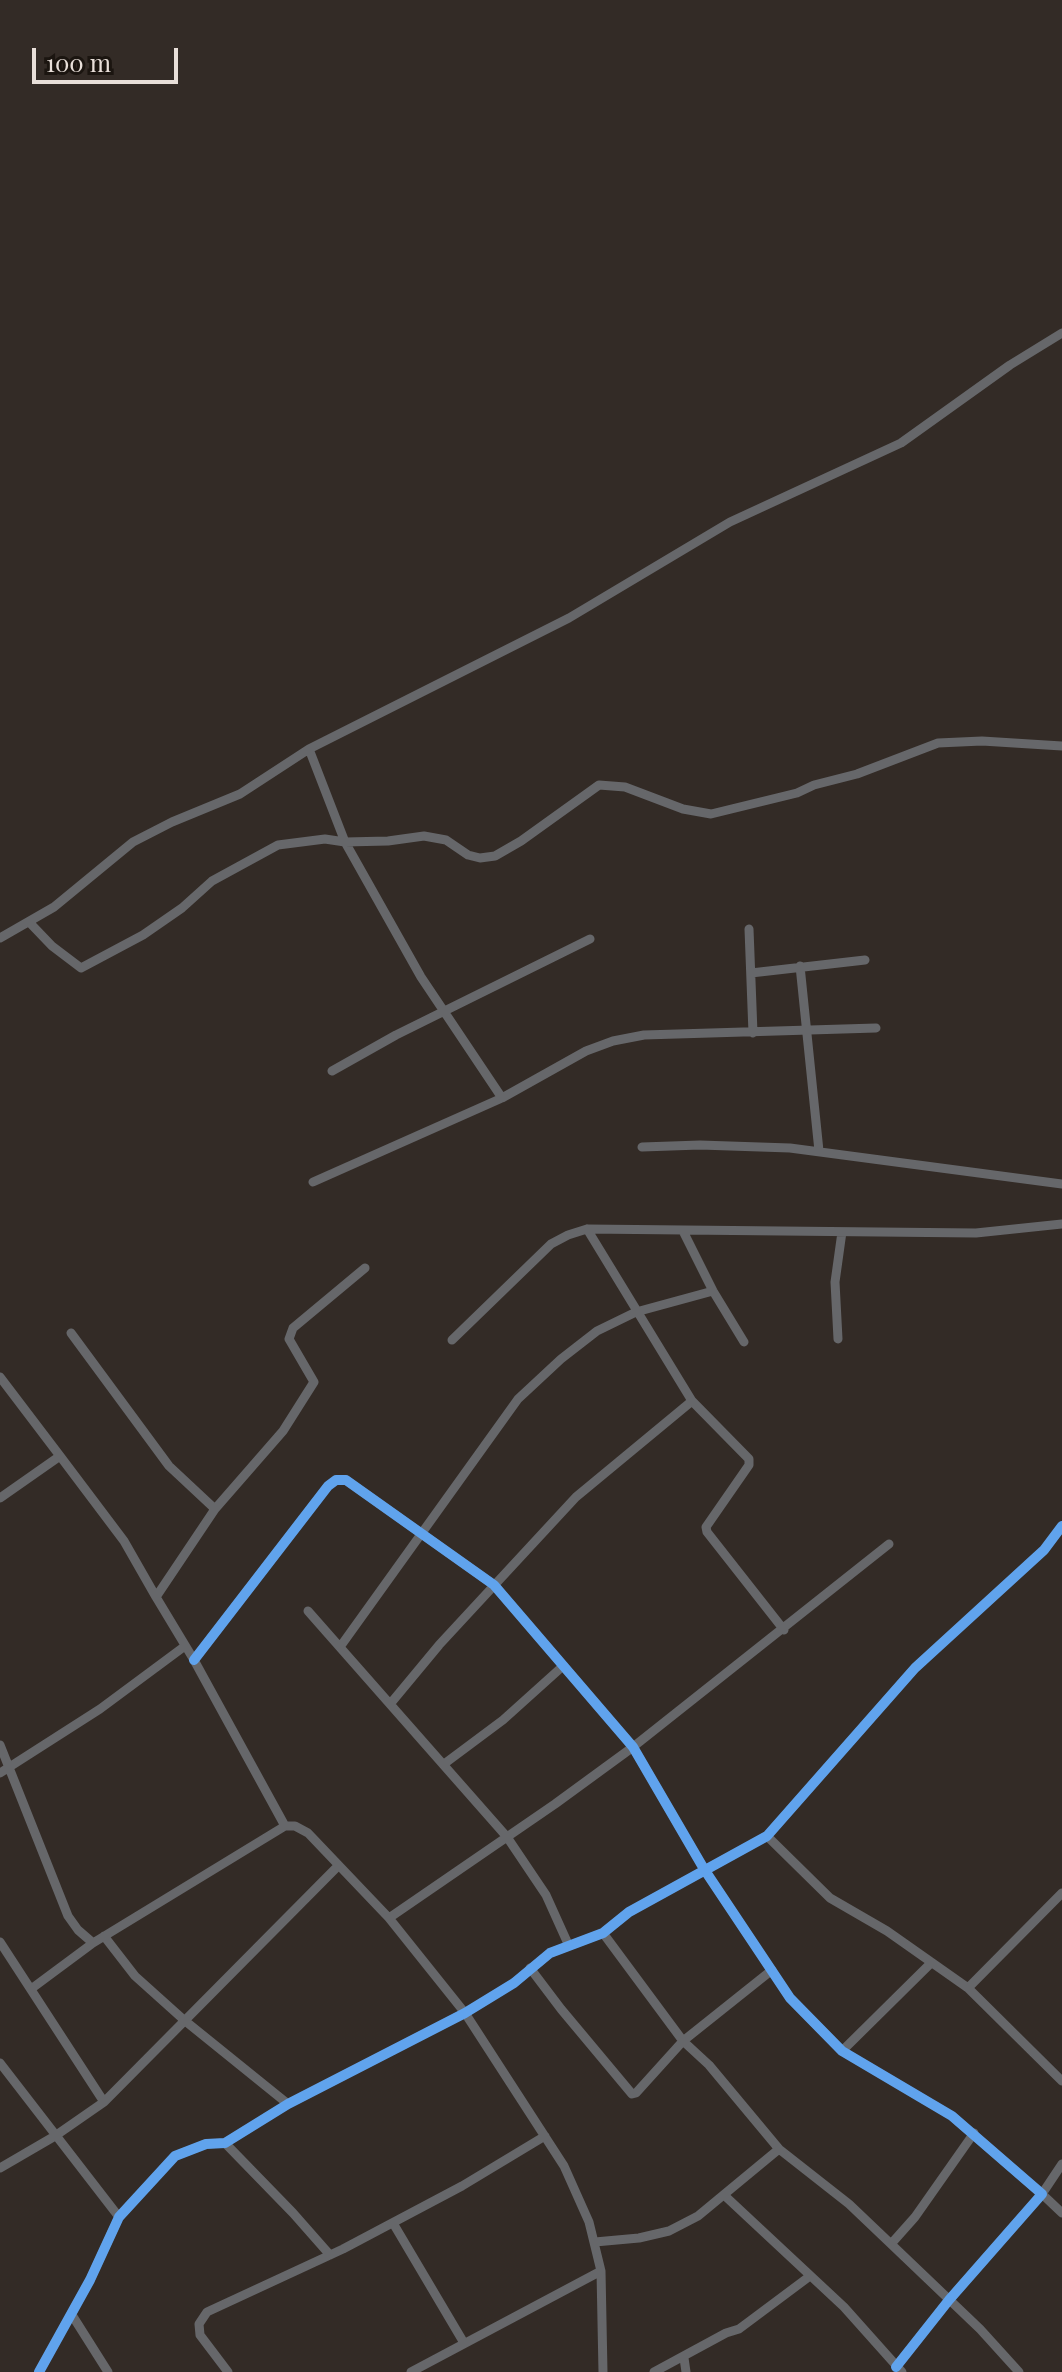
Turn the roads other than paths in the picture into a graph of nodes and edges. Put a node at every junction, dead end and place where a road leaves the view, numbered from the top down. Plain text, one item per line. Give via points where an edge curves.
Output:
1 (1062, 333) edge
2 (1062, 746) edge
3 (309, 749) junction
4 (345, 842) junction
5 (29, 922) junction
6 (749, 929) dead end
7 (0, 938) edge
8 (590, 939) dead end
9 (865, 960) dead end
10 (800, 966) junction
11 (751, 973) junction
12 (445, 1013) junction
13 (876, 1028) dead end
14 (806, 1031) junction
15 (753, 1033) junction
16 (332, 1071) dead end
17 (502, 1098) junction
18 (642, 1147) dead end
19 (819, 1151) junction
20 (313, 1182) dead end
21 (1062, 1184) edge
22 (1062, 1224) edge
23 (587, 1229) junction
24 (683, 1231) junction
25 (842, 1232) junction
26 (365, 1268) dead end
27 (713, 1291) junction
28 (636, 1312) junction
29 (71, 1333) dead end
30 (838, 1339) dead end
31 (452, 1340) dead end
32 (744, 1342) dead end
33 (0, 1377) edge
34 (692, 1401) junction
35 (60, 1456) junction
36 (0, 1498) edge
37 (215, 1509) junction
38 (1062, 1526) edge
39 (422, 1534) junction
40 (889, 1544) dead end
41 (494, 1585) junction
42 (156, 1597) junction
43 (308, 1611) dead end
44 (784, 1630) junction
45 (185, 1646) junction
46 (340, 1647) junction
47 (194, 1660) junction
48 (563, 1666) junction
49 (390, 1704) junction
50 (0, 1745) edge
51 (633, 1747) junction
52 (444, 1764) junction
53 (4, 1770) edge
54 (285, 1826) junction
55 (767, 1836) junction
56 (507, 1837) junction
57 (338, 1866) junction
58 (704, 1869) junction
59 (1062, 1893) edge
60 (389, 1918) junction
61 (603, 1933) junction
62 (104, 1936) junction
63 (0, 1942) edge
64 (93, 1943) junction
65 (569, 1946) junction
66 (931, 1963) junction
67 (530, 1968) junction
68 (772, 1970) junction
69 (968, 1988) junction
70 (31, 1989) junction
71 (465, 2013) junction
72 (184, 2020) junction
73 (683, 2041) junction
74 (842, 2051) junction
75 (1, 2066) edge
76 (1062, 2081) edge
77 (104, 2102) junction
78 (288, 2104) junction
79 (974, 2133) junction
80 (55, 2136) junction
81 (545, 2136) junction
82 (225, 2143) junction
83 (779, 2149) junction
84 (1062, 2164) edge
85 (0, 2168) edge
86 (1042, 2194) junction
87 (724, 2195) junction
88 (1062, 2213) edge
89 (119, 2217) junction
90 (393, 2223) junction
91 (595, 2242) junction
92 (891, 2244) junction
93 (330, 2255) junction
94 (601, 2271) junction
95 (810, 2276) junction
96 (949, 2300) junction
97 (72, 2315) junction
98 (464, 2343) junction
99 (684, 2358) junction
100 (899, 2369) edge
101 (39, 2372) edge
102 (108, 2372) edge
103 (228, 2372) edge
104 (411, 2372) edge
105 (603, 2372) edge
106 (654, 2372) edge
107 (686, 2372) edge
108 (1019, 2372) edge

1 - 3 street via 901,443 730,522 569,618
2 - 4 street via 938,743 797,793 711,814 625,787 599,785 495,856 468,855 435,837
3 - 4 street
3 - 5 street via 226,801 133,842
4 - 5 street via 278,845 212,881 143,935 85,968 77,968
4 - 12 street
5 - 7 street
6 - 11 street
8 - 12 street
9 - 10 street
10 - 11 street
10 - 14 street
11 - 15 street
12 - 16 street
12 - 17 street
13 - 14 street
14 - 15 street
14 - 19 street
15 - 17 street via 644,1035 613,1041
17 - 20 street
18 - 19 street
19 - 21 street
22 - 25 street via 976,1233
23 - 24 street
23 - 28 street
23 - 31 street via 551,1244
24 - 25 street
24 - 27 street
25 - 30 street via 835,1282
26 - 37 street via 293,1328 289,1339 314,1382 283,1431
27 - 28 street
27 - 32 street
28 - 34 street
28 - 39 street via 597,1331 518,1399
29 - 37 street via 169,1466
33 - 35 street
34 - 41 street via 576,1497
34 - 44 street via 749,1459 708,1521 707,1532
35 - 36 street
35 - 42 street via 124,1541
37 - 42 street
38 - 55 street via 1044,1550 915,1668
39 - 41 street
39 - 46 street
39 - 47 street via 346,1480 336,1480
40 - 44 street
41 - 48 street
41 - 49 street
42 - 45 street
43 - 46 street
44 - 51 street
45 - 47 street
45 - 53 street
46 - 49 street
47 - 54 street
48 - 51 street
48 - 52 street
49 - 52 street
50 - 53 street
51 - 56 street
51 - 58 street
52 - 56 street
53 - 64 street via 68,1916
54 - 57 street via 308,1833
54 - 62 street
55 - 58 street
55 - 66 street via 830,1898
56 - 60 street
56 - 65 street via 546,1895
57 - 60 street
57 - 72 street
58 - 61 street
58 - 68 street
59 - 69 street
60 - 71 street
61 - 65 street
61 - 73 street
62 - 64 street
62 - 72 street via 135,1976
63 - 70 street
64 - 70 street
65 - 67 street
66 - 69 street
66 - 74 street
67 - 71 street
67 - 73 street via 629,2093 636,2093
68 - 73 street
68 - 74 street via 790,1998
69 - 76 street
70 - 77 street
71 - 78 street
71 - 81 street
72 - 77 street
72 - 78 street
73 - 83 street
74 - 79 street
75 - 80 street
77 - 80 street
78 - 82 street
79 - 86 street
79 - 92 street
80 - 85 street
80 - 89 street
81 - 90 street
81 - 91 street via 564,2166
82 - 89 street via 175,2156
82 - 93 street
83 - 87 street
83 - 92 street
84 - 86 street
86 - 88 street
86 - 96 street
87 - 91 street via 669,2231
87 - 95 street
89 - 97 street
90 - 93 street
90 - 98 street
91 - 94 street
92 - 96 street
93 - 103 street via 202,2317 200,2335
94 - 98 street
94 - 105 street
95 - 99 street via 739,2329
95 - 100 street
96 - 100 street
96 - 108 street
97 - 101 street
97 - 102 street
98 - 104 street
99 - 106 street
99 - 107 street

